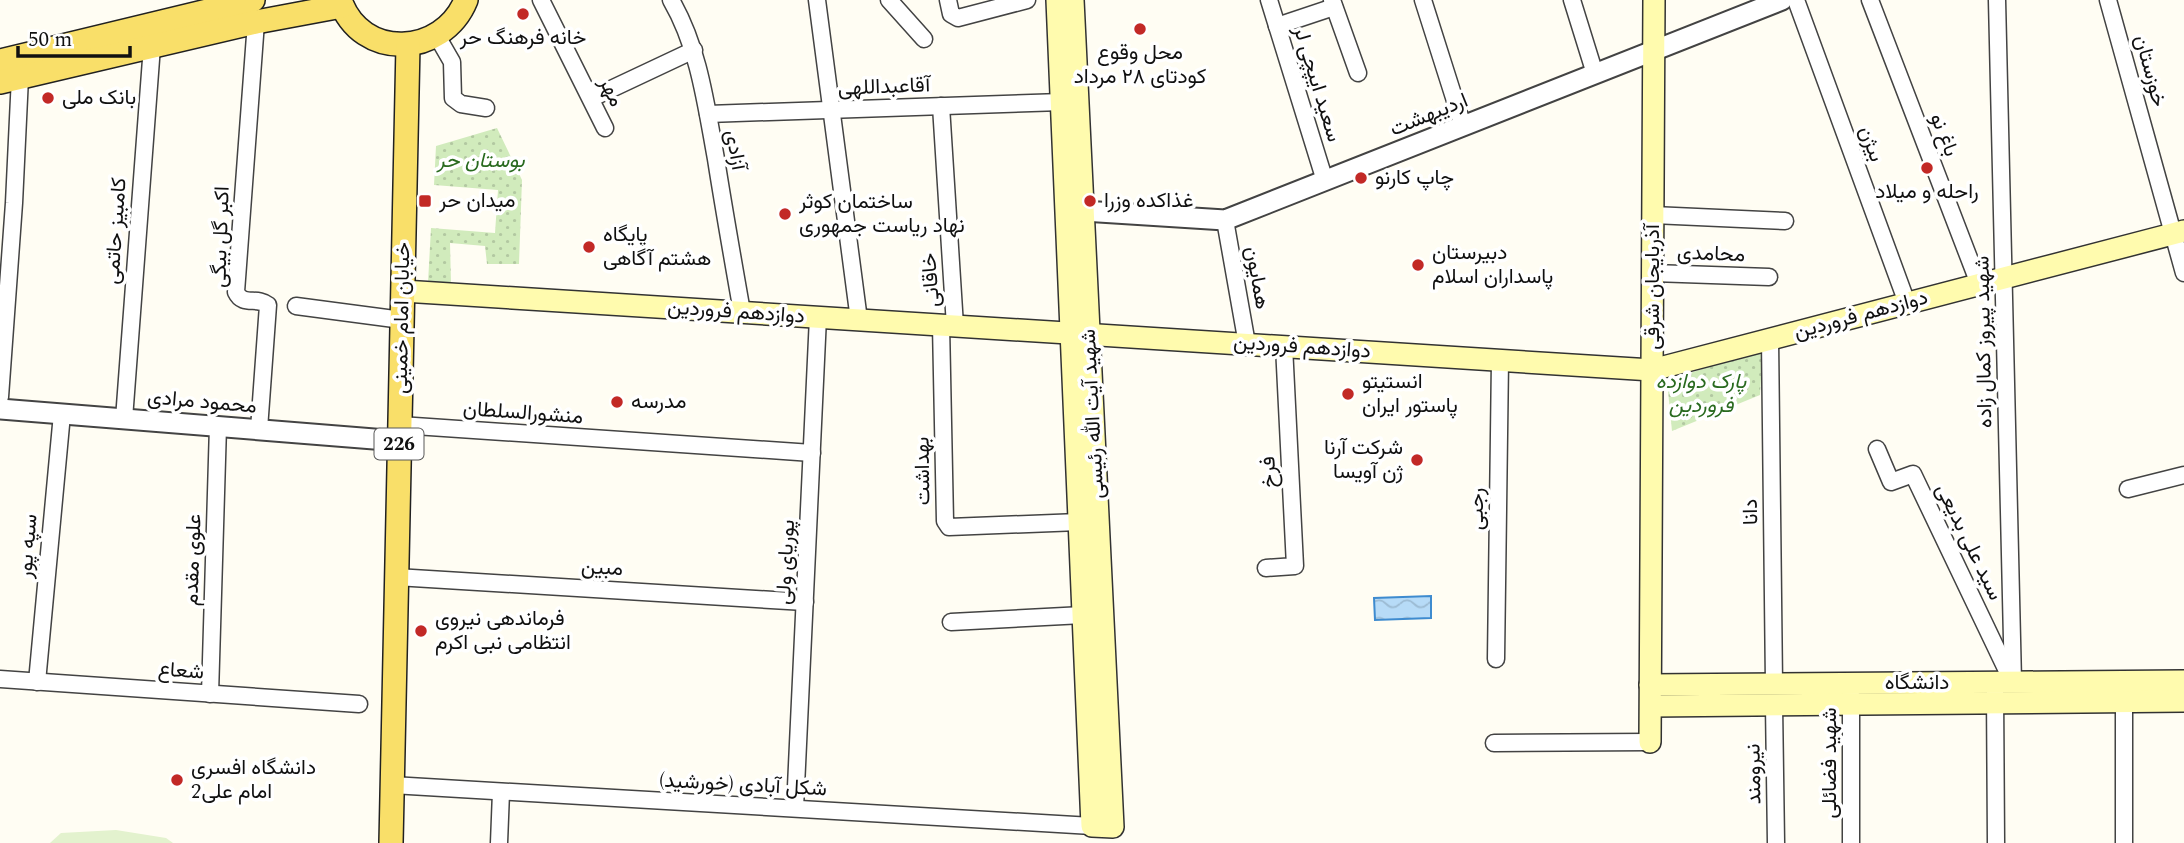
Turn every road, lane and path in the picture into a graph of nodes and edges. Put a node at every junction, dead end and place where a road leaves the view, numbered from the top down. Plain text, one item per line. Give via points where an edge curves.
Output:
1 (466, 0) edge
2 (541, 0) edge
3 (671, 0) edge
4 (817, 0) edge
5 (889, 0) edge
6 (948, 0) edge
7 (1027, 0) edge
8 (1057, 0) edge
9 (1073, 0) edge
10 (1269, 0) edge
11 (1423, 0) edge
12 (1572, 0) edge
13 (1654, 0) edge
14 (1782, 0) edge
15 (1796, 0) edge
16 (1870, 0) edge
17 (1997, 0) edge
18 (2108, 0) edge
19 (341, 3) edge
20 (1333, 4) edge
21 (255, 11) edge
22 (1277, 26) junction
23 (437, 36) junction
24 (924, 39) dead end
25 (408, 45) junction
26 (152, 46) junction
27 (694, 50) junction
28 (1654, 51) junction
29 (9, 69) edge
30 (1358, 73) dead end
31 (1595, 74) junction
32 (592, 98) junction
33 (1062, 102) junction
34 (941, 106) junction
35 (486, 108) dead end
36 (831, 110) junction
37 (708, 114) junction
38 (1463, 126) junction
39 (605, 128) dead end
40 (1325, 181) junction
41 (1075, 210) junction
42 (1653, 215) junction
43 (1225, 220) junction
44 (1785, 221) dead end
45 (2178, 232) edge
46 (2184, 273) edge
47 (1653, 274) junction
48 (1769, 277) dead end
49 (2004, 278) junction
50 (1979, 284) junction
51 (403, 291) junction
52 (1907, 303) junction
53 (296, 306) dead end
54 (742, 312) junction
55 (818, 317) junction
56 (402, 320) junction
57 (859, 320) junction
58 (948, 325) junction
59 (1080, 333) junction
60 (1770, 339) junction
61 (1247, 344) junction
62 (1284, 346) junction
63 (1500, 360) junction
64 (1652, 370) junction
65 (0, 397) edge
66 (0, 409) edge
67 (62, 414) junction
68 (124, 419) junction
69 (218, 426) junction
70 (259, 429) junction
71 (400, 433) junction
72 (1877, 449) dead end
73 (812, 453) junction
74 (2184, 475) edge
75 (2128, 489) dead end
76 (1079, 522) junction
77 (1266, 568) dead end
78 (397, 577) junction
79 (805, 602) junction
80 (1083, 615) junction
81 (951, 622) dead end
82 (1496, 659) dead end
83 (0, 679) edge
84 (2184, 681) edge
85 (37, 682) junction
86 (2122, 692) junction
87 (2004, 693) junction
88 (210, 694) junction
89 (1774, 694) junction
90 (1850, 694) junction
91 (1650, 695) junction
92 (2184, 701) edge
93 (359, 704) dead end
94 (1650, 742) joint
95 (1493, 743) dead end
96 (392, 785) junction
97 (501, 792) junction
98 (795, 808) junction
99 (1103, 826) junction
100 (391, 843) edge
101 (499, 843) edge
102 (1776, 843) edge
103 (1852, 843) edge
104 (1996, 843) edge
105 (2124, 843) edge

1 - 23 main road via 452,24
2 - 32 street, مهر
3 - 27 street, آزادی
4 - 36 street
5 - 24 street
6 - 7 street via 951,14 958,18
8 - 33 main road, شهید آیت الله رئیسی
9 - 41 main road, شهید آیت الله رئیسی
10 - 22 street, سعید ایپچی لر
11 - 38 street
12 - 31 street
13 - 28 main road, آذربایجان شرقی
14 - 28 street, اردیبهشت
15 - 52 street, بیژن
16 - 50 street, باغ نو
17 - 49 street, شهید پیروز کمال زاده
18 - 45 street, خوزستان
19 - 21 main road
19 - 25 main road via 353,23 368,35
20 - 22 street
20 - 30 street
21 - 26 main road
21 - 29 main road
21 - 70 street, اکبر گل بیگی via 236,292 244,301 268,305
22 - 40 street, سعید ایپچی لر
23 - 25 main road
23 - 35 street via 452,62 453,98 460,104
25 - 51 main road, خیابان امام خمینی / 226
26 - 29 main road
26 - 68 street, کامبیز حاتمی
27 - 32 street
27 - 37 street, آزادی
28 - 31 street, اردیبهشت
28 - 42 main road, آذربایجان شرقی
29 - 65 street via 14,203
31 - 38 street, اردیبهشت
32 - 39 street, مهر
33 - 34 street, آقاعبداللهی
33 - 41 main road, شهید آیت الله رئیسی
34 - 36 street, آقاعبداللهی
34 - 58 street, خاقانی
36 - 37 street, آقاعبداللهی
36 - 57 street
37 - 54 street, آزادی
38 - 40 street, اردیبهشت
40 - 43 street, اردیبهشت
41 - 43 street, اردیبهشت
41 - 59 main road, شهید آیت الله رئیسی
42 - 44 street
42 - 47 main road, آذربایجان شرقی
43 - 61 street, همایون
45 - 46 street, خوزستان
45 - 49 main road, دوازدهم فروردین
47 - 48 street, محامدی
47 - 64 main road, آذربایجان شرقی
49 - 50 main road, دوازدهم فروردین
49 - 87 street, شهید پیروز کمال زاده
50 - 52 main road, دوازدهم فروردین
51 - 54 main road, دوازدهم فروردین
51 - 56 main road, خیابان امام خمینی / 226
52 - 60 main road, دوازدهم فروردین
53 - 56 street
54 - 55 main road, دوازدهم فروردین
55 - 57 main road, دوازدهم فروردین
55 - 73 street, پوریای ولی
56 - 71 main road, خیابان امام خمینی / 226
57 - 58 main road, دوازدهم فروردین
58 - 59 main road, دوازدهم فروردین
58 - 76 street, بهداشت via 945,522 949,527
59 - 61 main road, دوازدهم فروردین
59 - 76 main road, شهید آیت الله رئیسی
59 - 99 main road, شهید آیت الله رئیسی
60 - 64 main road, دوازدهم فروردین
60 - 89 street, دانا
61 - 62 main road, دوازدهم فروردین
62 - 63 main road, دوازدهم فروردین
62 - 77 street, فرخ via 1295,566
63 - 64 main road, دوازدهم فروردین
63 - 82 street, رجبی
64 - 91 main road, آذربایجان شرقی
66 - 67 street, محمود مرادی
67 - 68 street, محمود مرادی
67 - 85 street, سپه پور
68 - 69 street, محمود مرادی
69 - 70 street, محمود مرادی
69 - 88 street, علوی مقدم
70 - 71 street, محمود مرادی
71 - 73 street, منشورالسلطان
71 - 78 main road, خیابان امام خمینی / 226
72 - 87 street, سید علی بدیعی via 1891,482 1913,474
73 - 79 street, پوریای ولی
74 - 75 street
76 - 80 main road, شهید آیت الله رئیسی
78 - 79 street, مبین
78 - 96 main road, خیابان امام خمینی / 226
79 - 98 street, پوریای ولی
80 - 81 street
80 - 99 main road, شهید آیت الله رئیسی
83 - 85 street, شعاع
84 - 86 main road, دانشگاه
85 - 88 street, شعاع
86 - 87 main road, دانشگاه
86 - 92 main road, دانشگاه
86 - 105 street
87 - 90 main road, دانشگاه
87 - 104 street, شهید پیروز کمال زاده
88 - 93 street, شعاع
89 - 90 main road, دانشگاه
89 - 91 main road, دانشگاه
89 - 102 street, نیرومند
90 - 103 street, شهید فضائلی
91 - 94 main road, آذربایجان شرقی
94 - 95 street
96 - 97 street, شکل آبادی (خورشید)
96 - 100 main road, خیابان امام خمینی / 226
97 - 98 street, شکل آبادی (خورشید)
97 - 101 street
98 - 99 street, شکل آبادی (خورشید)

